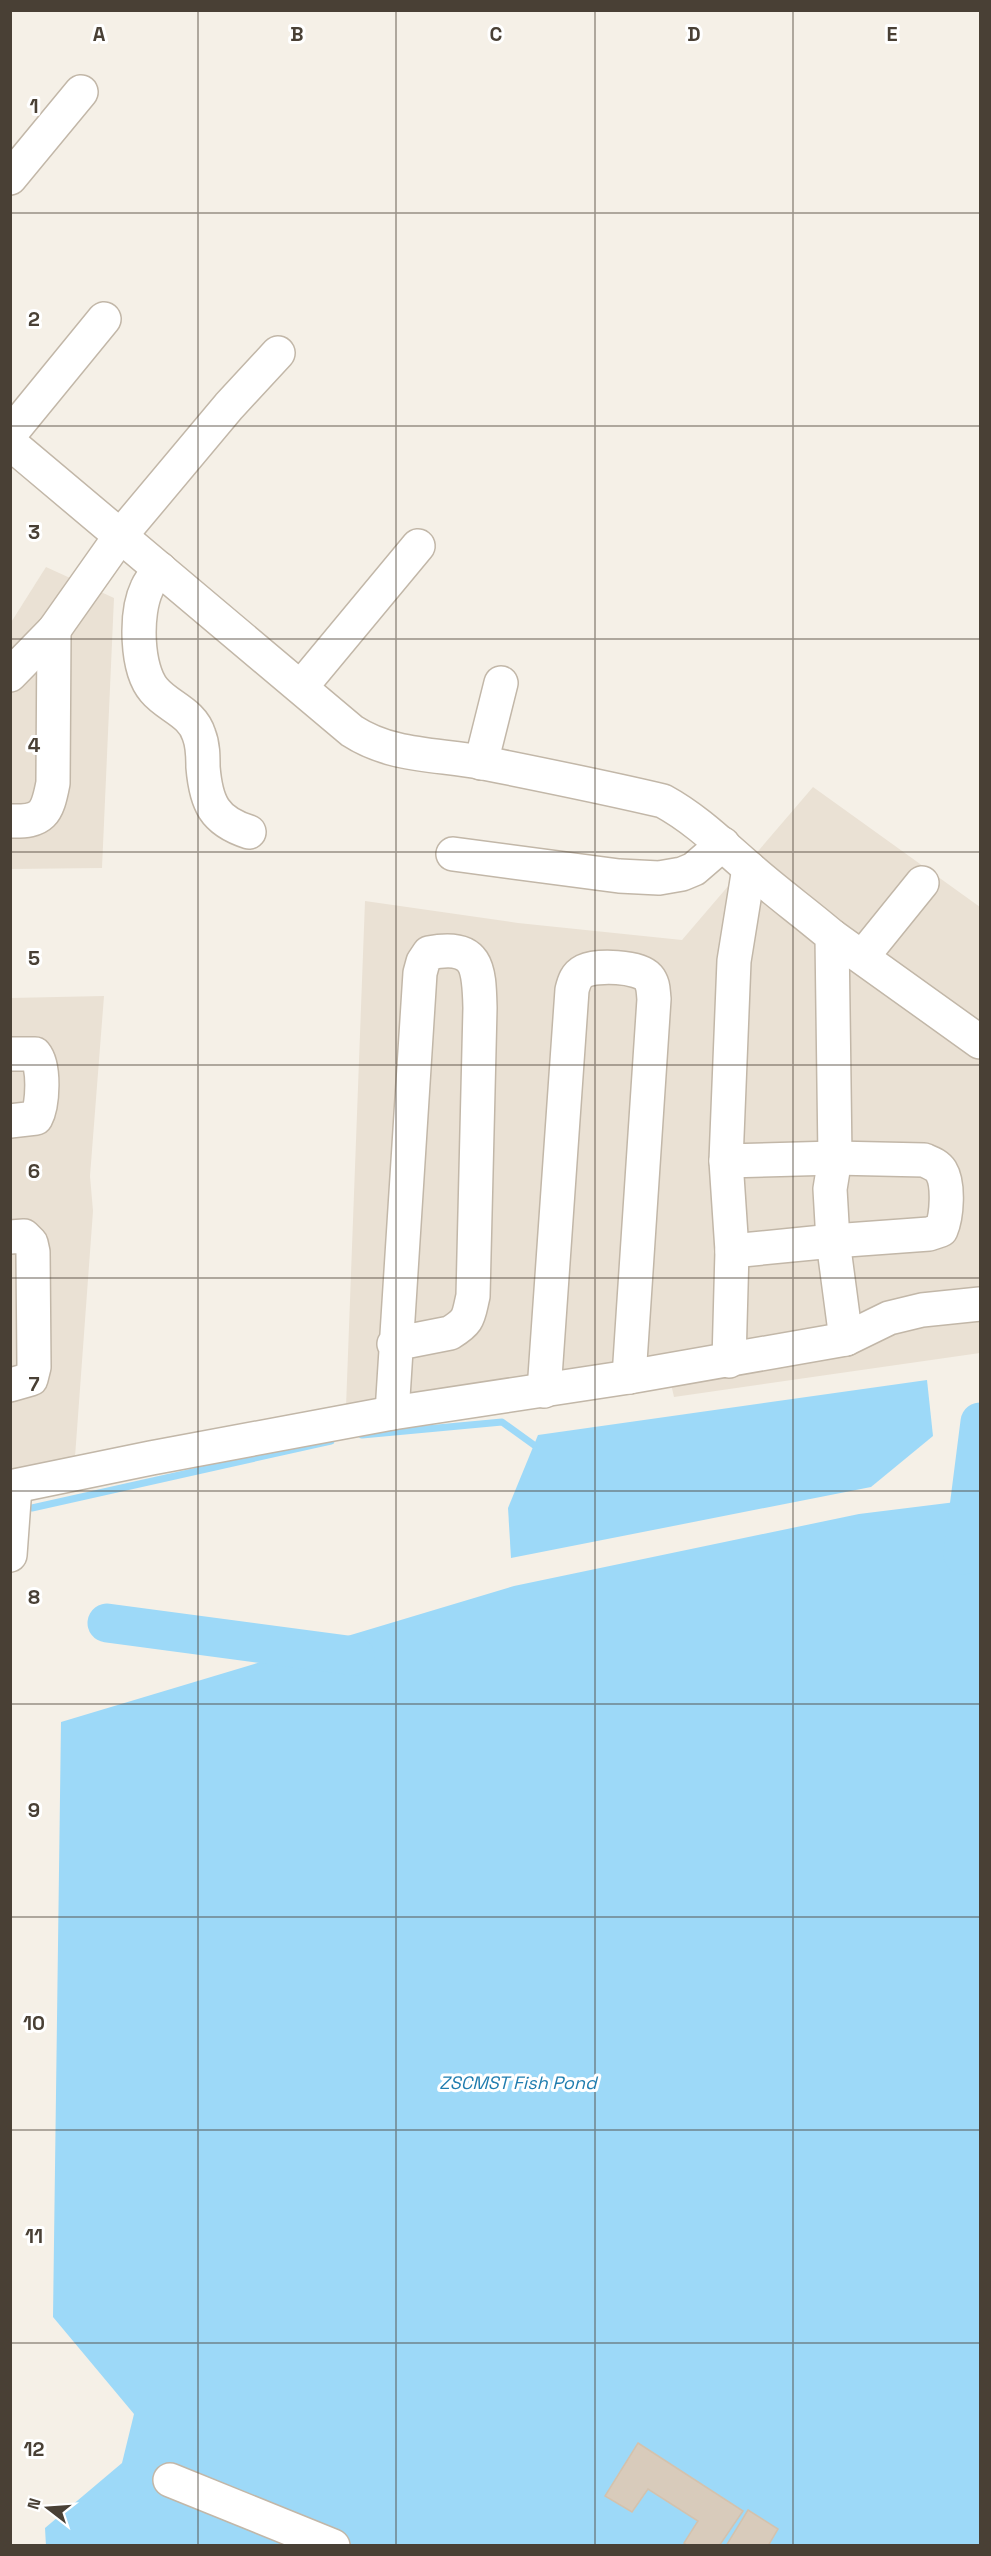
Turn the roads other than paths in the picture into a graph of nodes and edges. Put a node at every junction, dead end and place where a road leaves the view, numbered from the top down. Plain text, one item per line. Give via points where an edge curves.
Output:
1 (81, 92) dead end
2 (10, 178) edge
3 (105, 319) dead end
4 (278, 353) dead end
5 (10, 434) edge
6 (10, 443) edge
7 (122, 535) junction
8 (418, 546) dead end
9 (160, 569) junction
10 (54, 630) junction
11 (10, 675) edge
12 (501, 683) dead end
13 (301, 687) junction
14 (481, 763) junction
15 (10, 822) edge
16 (249, 832) dead end
17 (723, 844) junction
18 (453, 854) dead end
19 (749, 868) junction
20 (922, 883) dead end
21 (832, 936) junction
22 (863, 956) junction
23 (981, 1042) edge
24 (10, 1054) edge
25 (10, 1121) edge
26 (836, 1158) junction
27 (726, 1161) junction
28 (10, 1236) edge
29 (833, 1241) junction
30 (732, 1251) junction
31 (981, 1304) edge
32 (846, 1339) junction
33 (394, 1344) junction
34 (729, 1361) junction
35 (629, 1377) junction
36 (10, 1385) edge
37 (544, 1391) junction
38 (392, 1413) junction
39 (13, 1487) edge
40 (10, 1555) edge
41 (170, 2480) dead end
42 (333, 2546) edge

1 - 2 street
3 - 5 street
4 - 7 street
6 - 7 street
7 - 9 street
7 - 10 street
8 - 13 street
9 - 13 street
9 - 16 street via 147,587 140,607 142,666 155,692 192,721 199,734 211,804 220,818
10 - 11 street
10 - 15 street via 53,783 48,807 39,818
12 - 14 street
13 - 14 street via 370,742 396,751
14 - 17 street via 663,801
17 - 18 street via 694,869 659,878
17 - 19 street
19 - 21 street
19 - 27 street via 734,961
20 - 22 street
21 - 22 street
21 - 26 street
22 - 23 street
24 - 25 street via 35,1054 41,1061 41,1108 36,1118
26 - 27 street
26 - 29 street via 830,1189
26 - 29 street via 924,1160 942,1173 946,1200 941,1230
27 - 30 street
28 - 36 street via 24,1236 33,1252 34,1367 31,1379
29 - 30 street
29 - 32 street
30 - 34 street
31 - 32 street via 889,1318
32 - 34 street
33 - 33 street via 420,973 429,953 458,953 468,956 476,965 479,977 473,1296 467,1321 456,1330
33 - 38 street
34 - 35 street
35 - 37 street
35 - 37 street via 654,999 653,984 646,975 610,967 585,970 575,979 572,990
37 - 38 street
38 - 39 street
39 - 40 street
41 - 42 street

